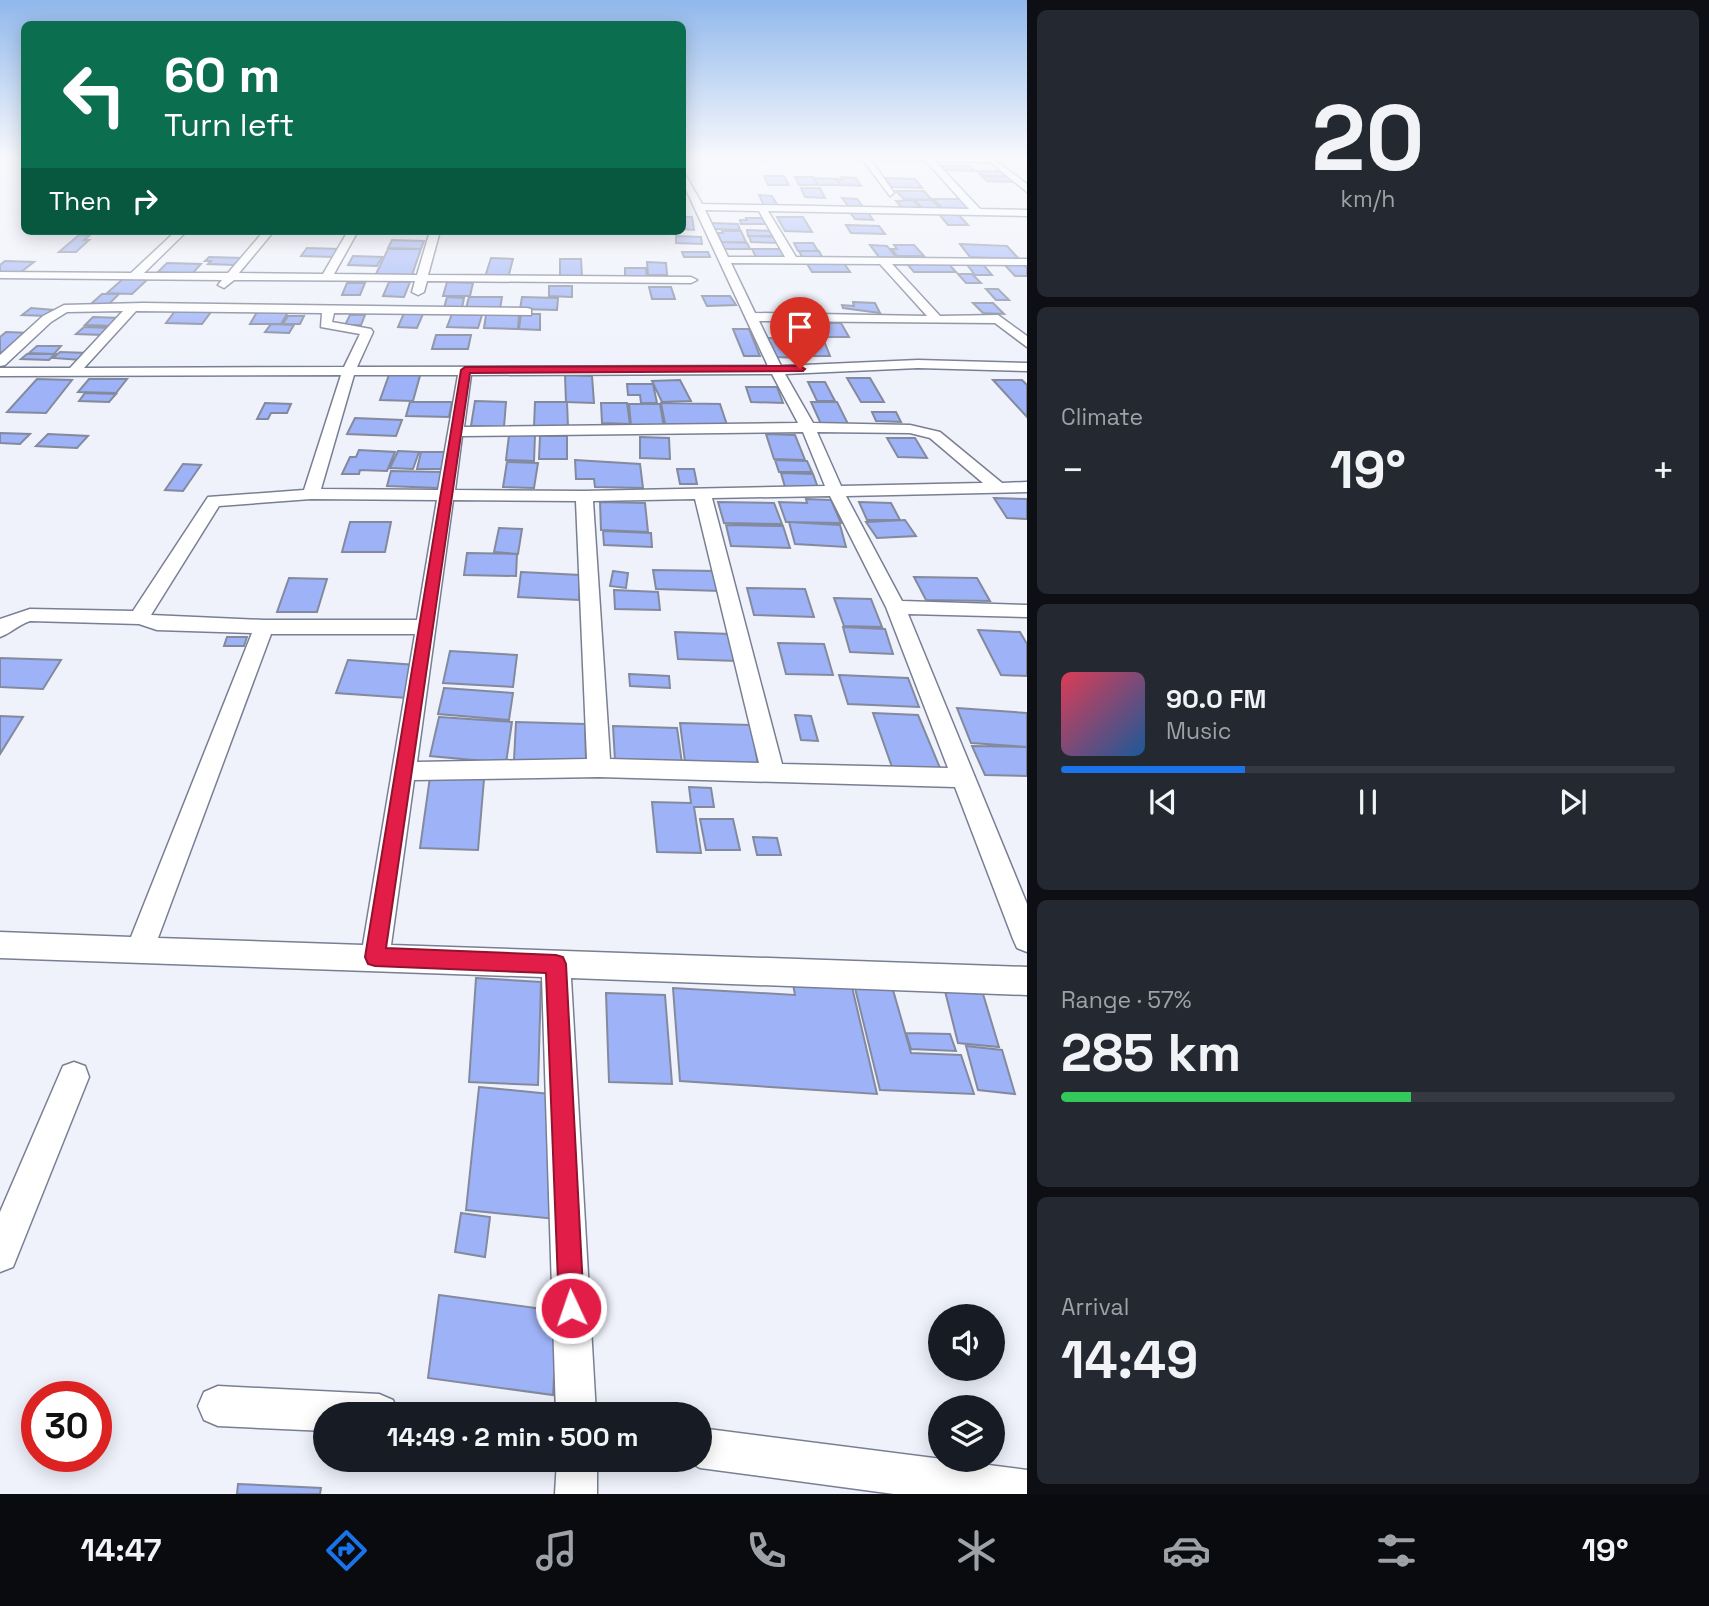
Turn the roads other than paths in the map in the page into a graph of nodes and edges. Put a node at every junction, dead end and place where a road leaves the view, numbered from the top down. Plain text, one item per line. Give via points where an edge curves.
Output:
1 (707, 227) edge
2 (773, 227) edge
3 (178, 235) edge
4 (267, 235) edge
5 (351, 235) edge
6 (434, 235) edge
7 (791, 258) junction
8 (881, 259) junction
9 (725, 260) junction
10 (1027, 262) edge
11 (0, 275) edge
12 (134, 276) junction
13 (231, 277) junction
14 (326, 279) junction
15 (423, 279) junction
16 (691, 281) dead end
17 (132, 307) junction
18 (203, 308) junction
19 (329, 310) junction
20 (411, 311) junction
21 (527, 313) dead end
22 (751, 317) junction
23 (937, 320) junction
24 (1027, 343) edge
25 (0, 362) edge
26 (1027, 367) edge
27 (349, 370) junction
28 (465, 370) junction
29 (776, 370) junction
30 (0, 372) edge
31 (73, 372) junction
32 (808, 427) junction
33 (456, 432) junction
34 (1027, 487) edge
35 (999, 488) junction
36 (836, 492) junction
37 (702, 493) junction
38 (311, 494) junction
39 (584, 496) junction
40 (446, 497) junction
41 (896, 607) junction
42 (1027, 611) edge
43 (139, 618) junction
44 (264, 627) junction
45 (426, 627) junction
46 (0, 630) edge
47 (598, 768) junction
48 (404, 771) junction
49 (772, 773) junction
50 (963, 779) junction
51 (1027, 939) edge
52 (0, 945) edge
53 (140, 949) junction
54 (375, 957) junction
55 (556, 964) junction
56 (1027, 981) edge
57 (74, 1077) dead end
58 (0, 1254) edge
59 (575, 1402) edge
60 (218, 1406) dead end
61 (313, 1411) edge
62 (712, 1450) edge
63 (577, 1472) edge
64 (1027, 1492) edge
65 (576, 1494) edge

1 - 9 street
2 - 7 street
3 - 12 street
4 - 13 street
5 - 14 street
6 - 15 street
7 - 8 street
7 - 9 street
8 - 10 street
8 - 23 street
9 - 22 street
11 - 12 street
12 - 13 street
13 - 14 street
13 - 18 street
14 - 15 street
15 - 16 street
15 - 20 street
17 - 18 street
17 - 25 street via 58,311
17 - 31 street
18 - 19 street
19 - 20 street
19 - 27 street via 325,324 367,332
20 - 21 street
22 - 23 street
22 - 29 street
23 - 24 street via 998,319
26 - 29 street via 918,364
27 - 28 street
27 - 31 street
27 - 38 street
28 - 29 street
28 - 33 street
29 - 32 street
30 - 31 street
32 - 33 street
32 - 35 street via 925,431 946,442
32 - 36 street
33 - 40 street
34 - 35 street
35 - 36 street
36 - 37 street
36 - 41 street
37 - 39 street
37 - 49 street
38 - 40 street
38 - 43 street via 214,501
39 - 40 street
39 - 47 street
40 - 45 street
41 - 42 street
41 - 50 street
43 - 44 street via 157,623
43 - 46 street via 30,615 11,620
44 - 45 street
44 - 53 street
45 - 48 street
47 - 48 street
47 - 49 street
48 - 54 street
49 - 50 street
50 - 51 street
52 - 53 street
53 - 54 street
54 - 55 street
55 - 56 street
55 - 59 street
57 - 58 street
60 - 61 street
62 - 64 street
63 - 65 street

